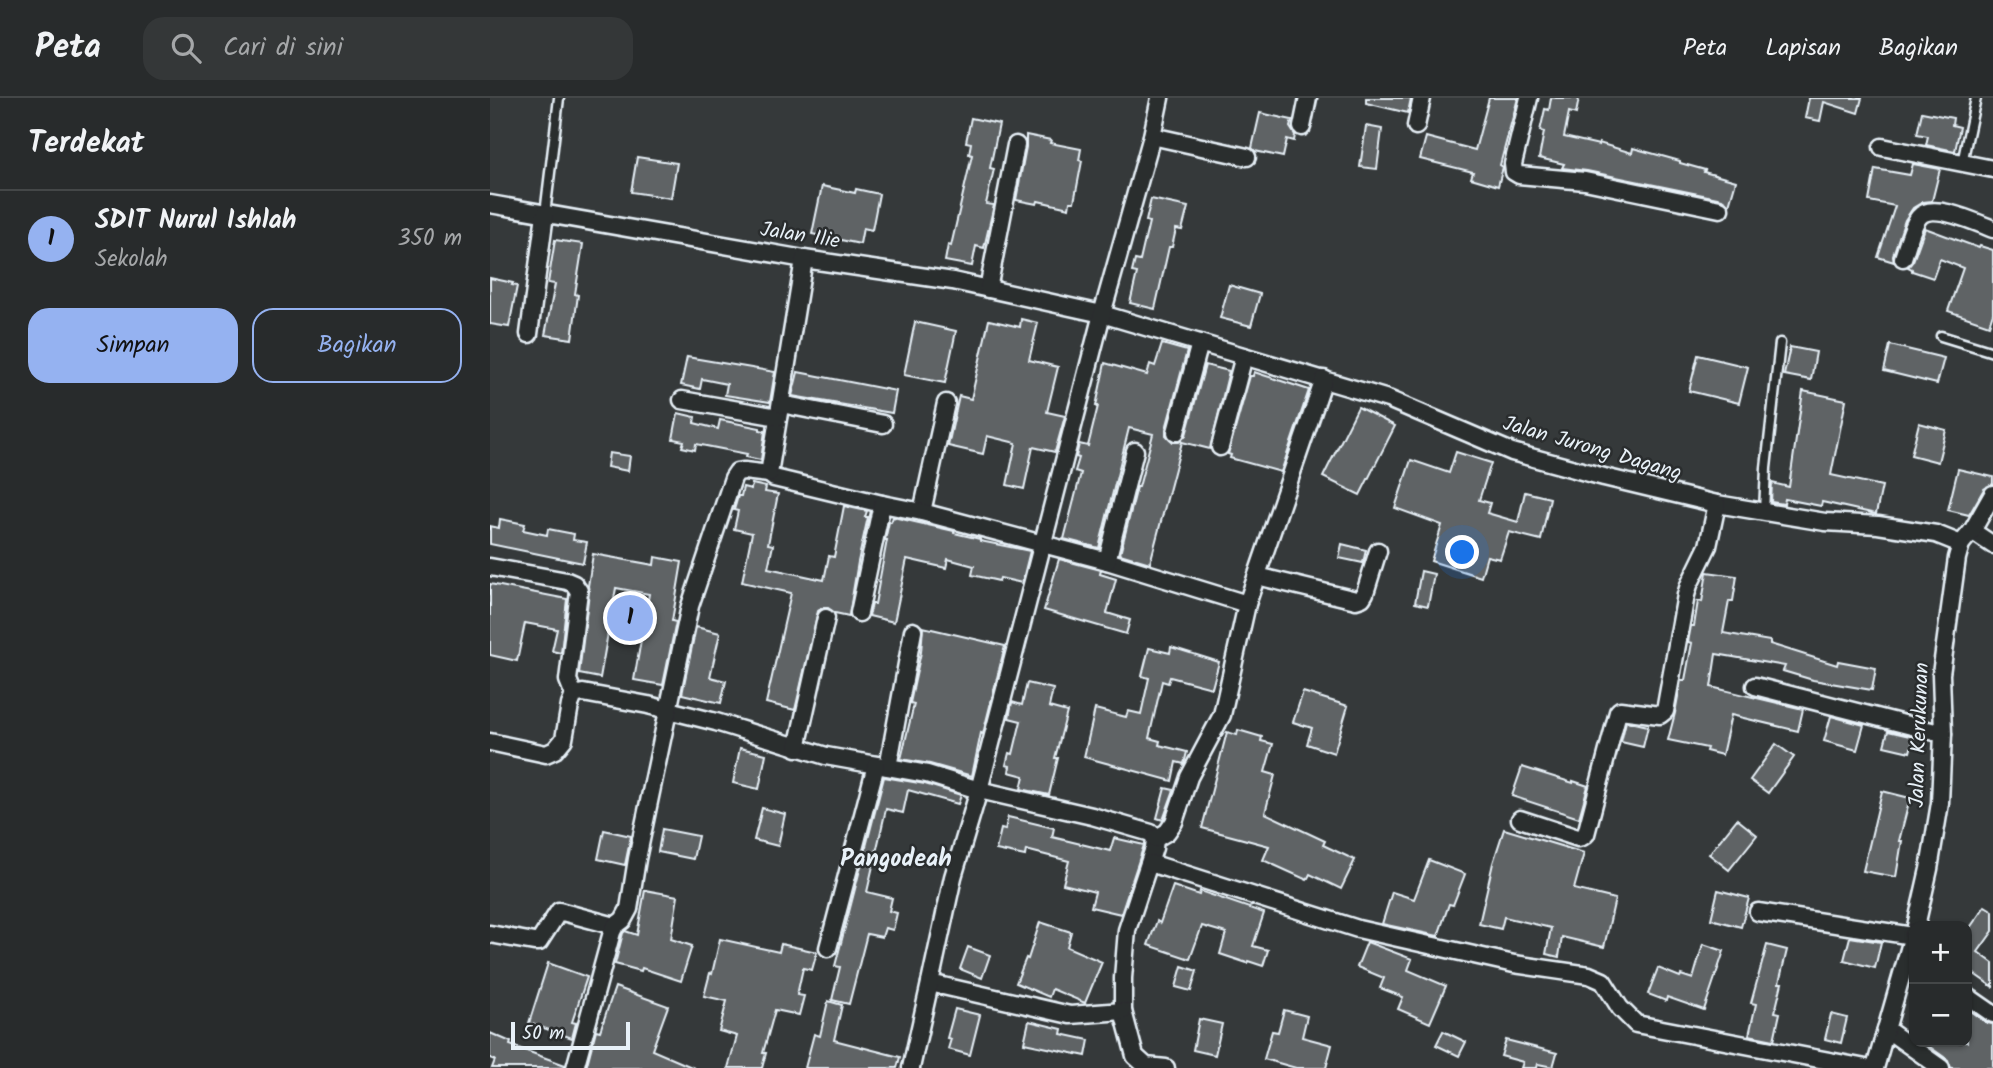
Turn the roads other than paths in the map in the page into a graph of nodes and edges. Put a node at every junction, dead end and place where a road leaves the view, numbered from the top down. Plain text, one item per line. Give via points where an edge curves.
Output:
1 (559, 98) edge
2 (1160, 98) edge
3 (1308, 98) edge
4 (1422, 98) edge
5 (1529, 98) edge
6 (1976, 98) edge
7 (1416, 126) dead end
8 (1302, 127) dead end
9 (1152, 136) junction
10 (1016, 145) dead end
11 (1882, 147) dead end
12 (1247, 157) dead end
13 (1962, 163) junction
14 (1993, 169) edge
15 (492, 204) edge
16 (1720, 209) dead end
17 (545, 214) junction
18 (490, 221) edge
19 (1993, 229) edge
20 (1903, 258) dead end
21 (804, 259) junction
22 (988, 289) junction
23 (1102, 314) junction
24 (529, 334) dead end
25 (1941, 336) dead end
26 (1200, 343) junction
27 (1780, 343) dead end
28 (1993, 352) edge
29 (1244, 356) junction
30 (1324, 379) junction
31 (682, 400) dead end
32 (946, 403) dead end
33 (779, 410) junction
34 (883, 425) dead end
35 (1176, 432) dead end
36 (1220, 447) dead end
37 (1135, 451) dead end
38 (769, 474) junction
39 (1993, 495) edge
40 (1717, 504) junction
41 (881, 505) junction
42 (922, 512) junction
43 (1764, 512) junction
44 (1972, 531) junction
45 (1044, 544) junction
46 (1961, 544) junction
47 (1993, 545) edge
48 (1378, 551) dead end
49 (1107, 561) junction
50 (490, 567) edge
51 (1256, 576) junction
52 (1247, 604) junction
53 (859, 613) dead end
54 (826, 618) dead end
55 (913, 631) dead end
56 (1755, 686) dead end
57 (574, 695) junction
58 (668, 710) junction
59 (1943, 734) junction
60 (490, 742) edge
61 (797, 748) junction
62 (882, 766) junction
63 (979, 790) junction
64 (1520, 819) dead end
65 (1155, 839) junction
66 (1150, 863) junction
67 (1758, 912) dead end
68 (1916, 921) edge
69 (615, 926) junction
70 (1909, 930) edge
71 (490, 934) edge
72 (828, 948) dead end
73 (1909, 964) edge
74 (930, 983) junction
75 (1972, 999) edge
76 (1123, 1011) junction
77 (1993, 1014) edge
78 (1886, 1029) junction
79 (575, 1068) edge
80 (912, 1068) edge
81 (1166, 1068) edge
82 (1866, 1068) edge
83 (1875, 1068) edge
84 (1941, 1068) edge

1 - 17 lane
2 - 9 street
3 - 8 street
4 - 7 street
5 - 16 street via 1513,164 1519,175 1585,181
6 - 13 lane
9 - 12 street
9 - 23 street
10 - 22 street
11 - 13 street
13 - 14 street
15 - 17 street, Jalan Ilie
15 - 18 street
17 - 21 street, Jalan Ilie
17 - 24 street
19 - 20 street via 1950,214 1925,212 1918,218
21 - 22 street, Jalan Ilie
21 - 33 street
22 - 23 street, Jalan Ilie
23 - 26 street, Jalan Jurong Dagang
23 - 45 street
25 - 28 lane
26 - 29 street, Jalan Jurong Dagang
26 - 35 street
27 - 43 lane
29 - 30 street, Jalan Jurong Dagang
29 - 36 street
30 - 40 street, Jalan Jurong Dagang via 1388,399 1512,452
30 - 51 street
31 - 33 street
32 - 42 street
33 - 34 street
33 - 38 street
37 - 49 street
38 - 41 street
38 - 58 street via 744,471 733,478 690,606
39 - 44 street
40 - 43 street, Jalan Jurong Dagang
40 - 64 street via 1708,546 1686,595 1665,711 1660,715 1618,712 1583,837
41 - 42 street
41 - 53 street
42 - 45 street
43 - 46 street, Jalan Jurong Dagang via 1936,534
44 - 46 street
44 - 47 street
45 - 49 street
45 - 63 street
46 - 59 street, Jalan Kerukunan via 1941,674
48 - 51 street via 1365,593 1356,600
49 - 52 street
50 - 57 street via 567,581 579,591 568,680
51 - 52 street
52 - 65 street via 1222,715 1189,777 1174,822
54 - 61 street
55 - 62 street
56 - 59 street
57 - 58 street
57 - 60 street via 564,739 555,750 546,754
58 - 61 street
58 - 69 street via 629,909
59 - 68 street, Jalan Kerukunan via 1940,803
61 - 62 street
62 - 63 street
62 - 72 street
63 - 65 street via 1092,816 1150,833
63 - 74 street
65 - 66 street
66 - 76 street via 1127,930
66 - 82 street via 1358,929 1514,964 1589,975 1602,981 1636,1024
67 - 70 street
69 - 71 street via 559,911 539,942
69 - 79 street
73 - 78 street, Jalan Kerukunan
74 - 76 street via 1070,1015
74 - 80 street
75 - 77 street
76 - 81 street via 1135,1056 1146,1066
78 - 83 street, Jalan Kerukunan
78 - 84 street

